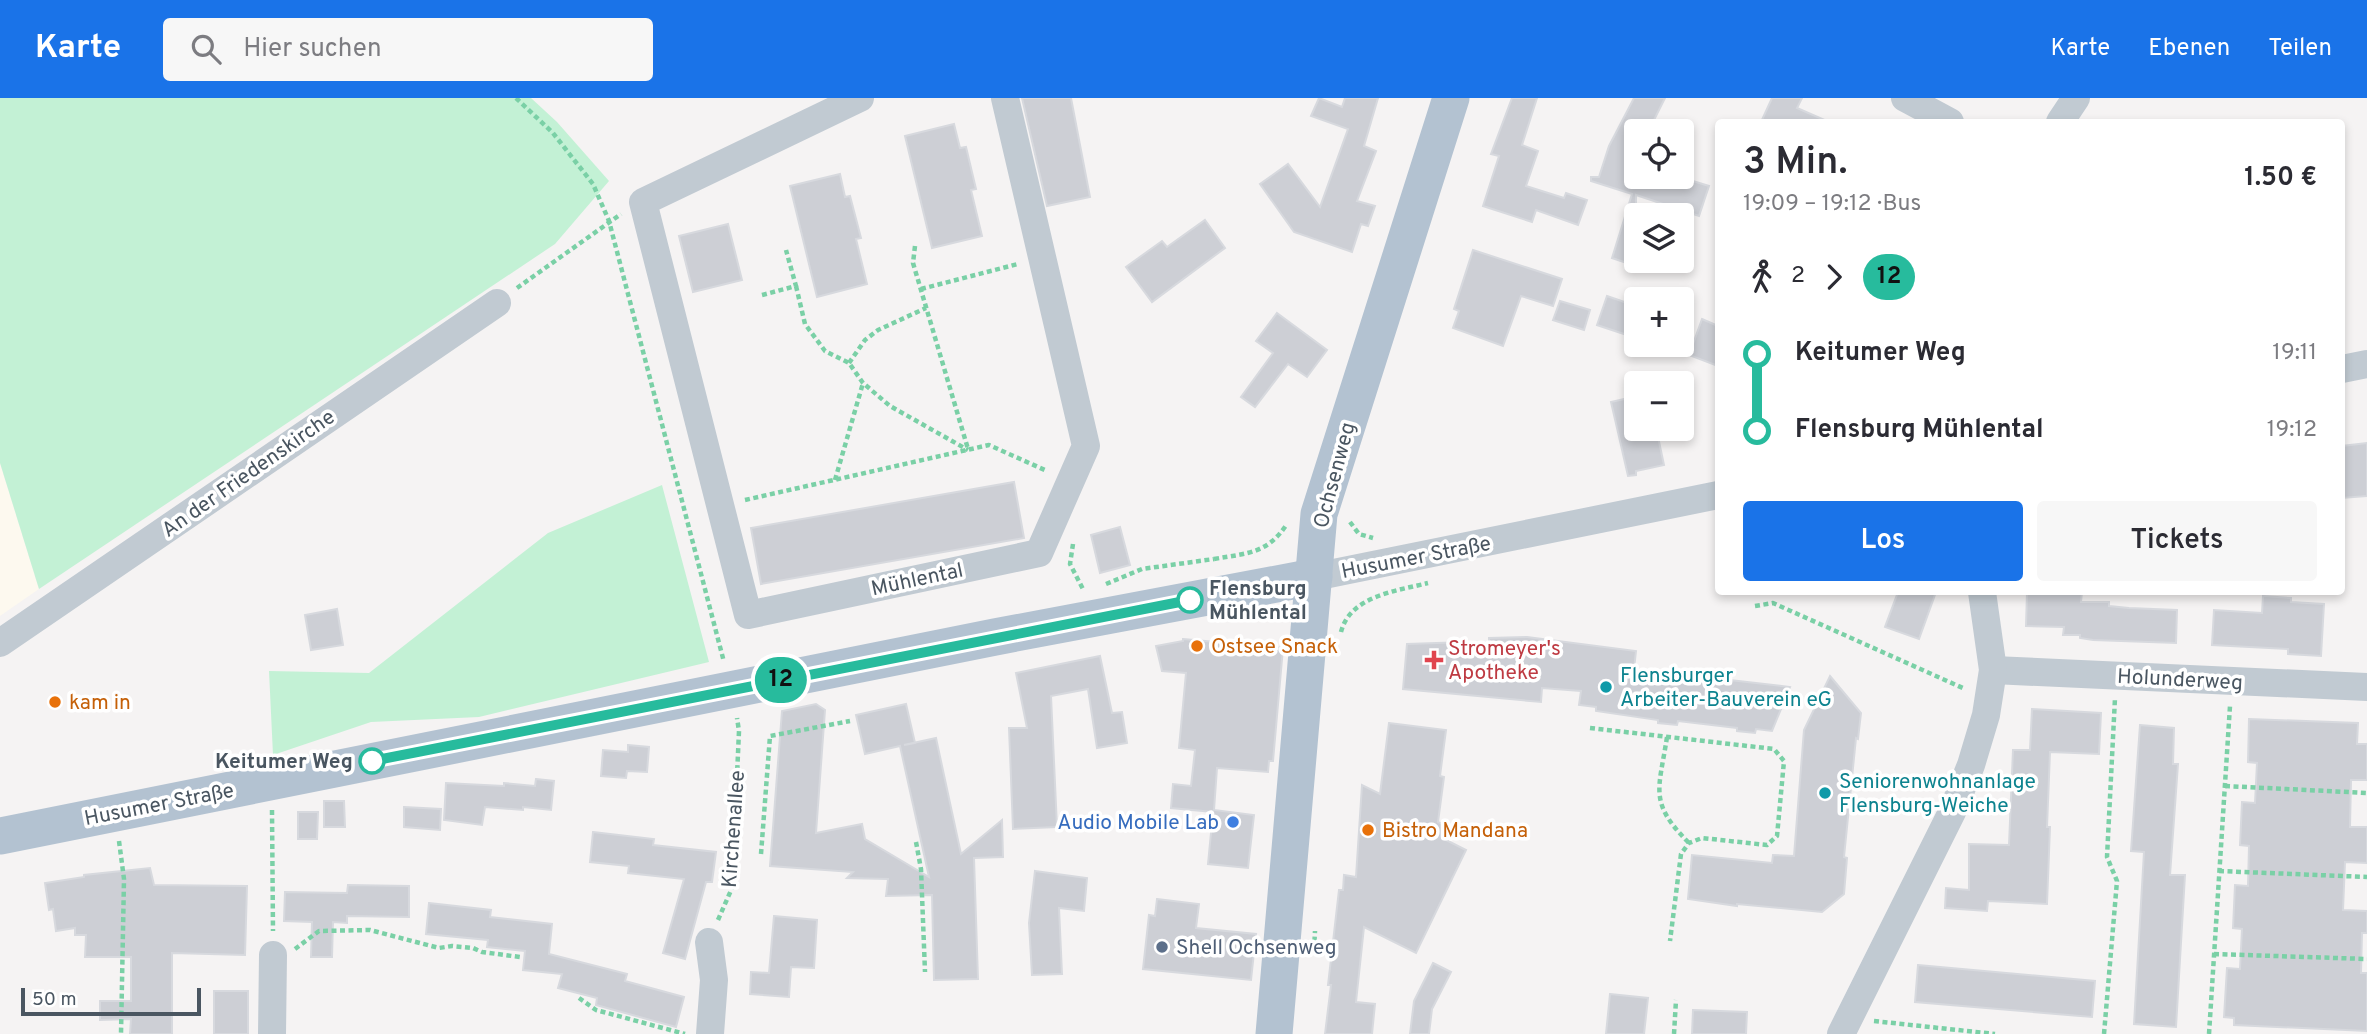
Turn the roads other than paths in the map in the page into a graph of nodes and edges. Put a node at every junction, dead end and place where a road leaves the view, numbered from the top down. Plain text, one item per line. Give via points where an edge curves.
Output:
1 (860, 98) edge
2 (1005, 98) edge
3 (1451, 98) edge
4 (1905, 98) edge
5 (2076, 98) edge
6 (1944, 119) edge
7 (2062, 119) edge
8 (497, 303) road end
9 (2367, 364) edge
10 (2345, 368) edge
11 (1715, 496) edge
12 (1314, 577) junction
13 (1982, 595) edge
14 (0, 643) edge
15 (1993, 670) junction
16 (2367, 687) edge
17 (0, 836) edge
18 (709, 942) road end
19 (273, 955) road end
20 (1845, 1026) edge
21 (272, 1034) edge
22 (710, 1034) edge
23 (1274, 1034) edge

1 - 2 street, Mühlental via 643,202 748,615 1039,553 1086,446
3 - 12 main road, Ochsenweg via 1321,508
4 - 6 street
5 - 7 street
8 - 14 street, An der Friedenskirche
9 - 10 street
11 - 12 street, Husumer Straße
12 - 17 main road, Husumer Straße via 1091,619 733,697
12 - 23 main road, Ochsenweg
13 - 15 street
15 - 16 street, Holunderweg
15 - 20 street via 1986,715 1952,812
18 - 22 street via 714,981
19 - 21 street

